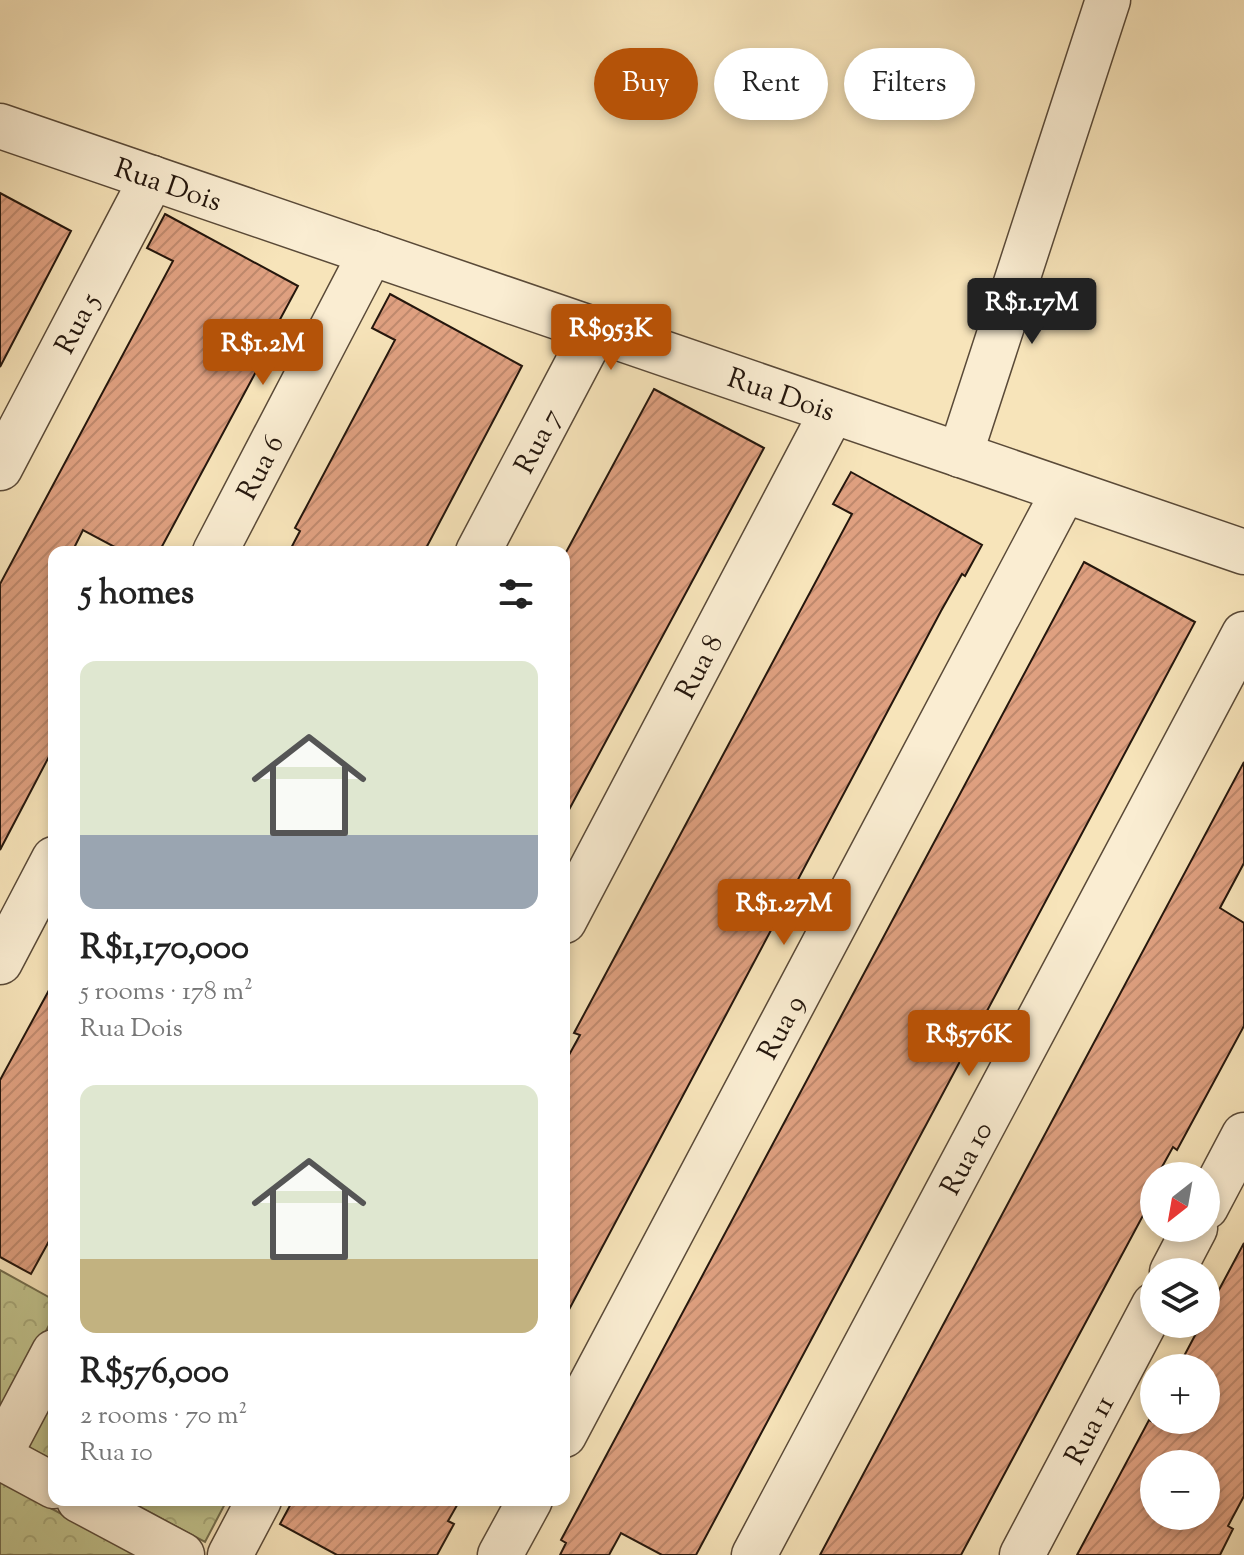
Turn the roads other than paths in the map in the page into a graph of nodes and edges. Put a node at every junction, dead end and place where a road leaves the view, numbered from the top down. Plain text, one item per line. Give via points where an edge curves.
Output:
1 (1108, 0) edge
2 (0, 126) edge
3 (152, 178) junction
4 (371, 253) junction
5 (595, 330) junction
6 (832, 412) junction
7 (960, 455) junction
8 (0, 468) edge
9 (1064, 491) junction
10 (218, 546) edge
11 (481, 546) edge
12 (1244, 552) edge
13 (1244, 634) edge
14 (48, 870) edge
15 (570, 910) edge
16 (0, 962) edge
17 (1244, 1135) edge
18 (1220, 1180) edge
19 (1140, 1332) edge
20 (48, 1364) edge
21 (570, 1424) edge
22 (0, 1456) edge
23 (48, 1483) edge
24 (90, 1506) edge
25 (256, 1506) edge
26 (527, 1506) edge
27 (182, 1555) edge
28 (230, 1555) edge
29 (500, 1555) edge
30 (754, 1555) edge
31 (1022, 1555) edge

1 - 7 street
2 - 3 street, Rua Dois
3 - 4 street, Rua Dois
3 - 8 street, Rua 5
4 - 5 street, Rua Dois
4 - 10 street, Rua 6
5 - 6 street, Rua Dois
5 - 11 street, Rua 7
6 - 7 street, Rua Dois
6 - 15 street, Rua 8
7 - 9 street, Rua Dois
9 - 12 street, Rua Dois
9 - 21 street, Rua 9
13 - 30 street, Rua 10
14 - 16 street
17 - 18 street
19 - 31 street, Rua 11
20 - 22 street
22 - 23 street
24 - 27 street
25 - 28 street
26 - 29 street

